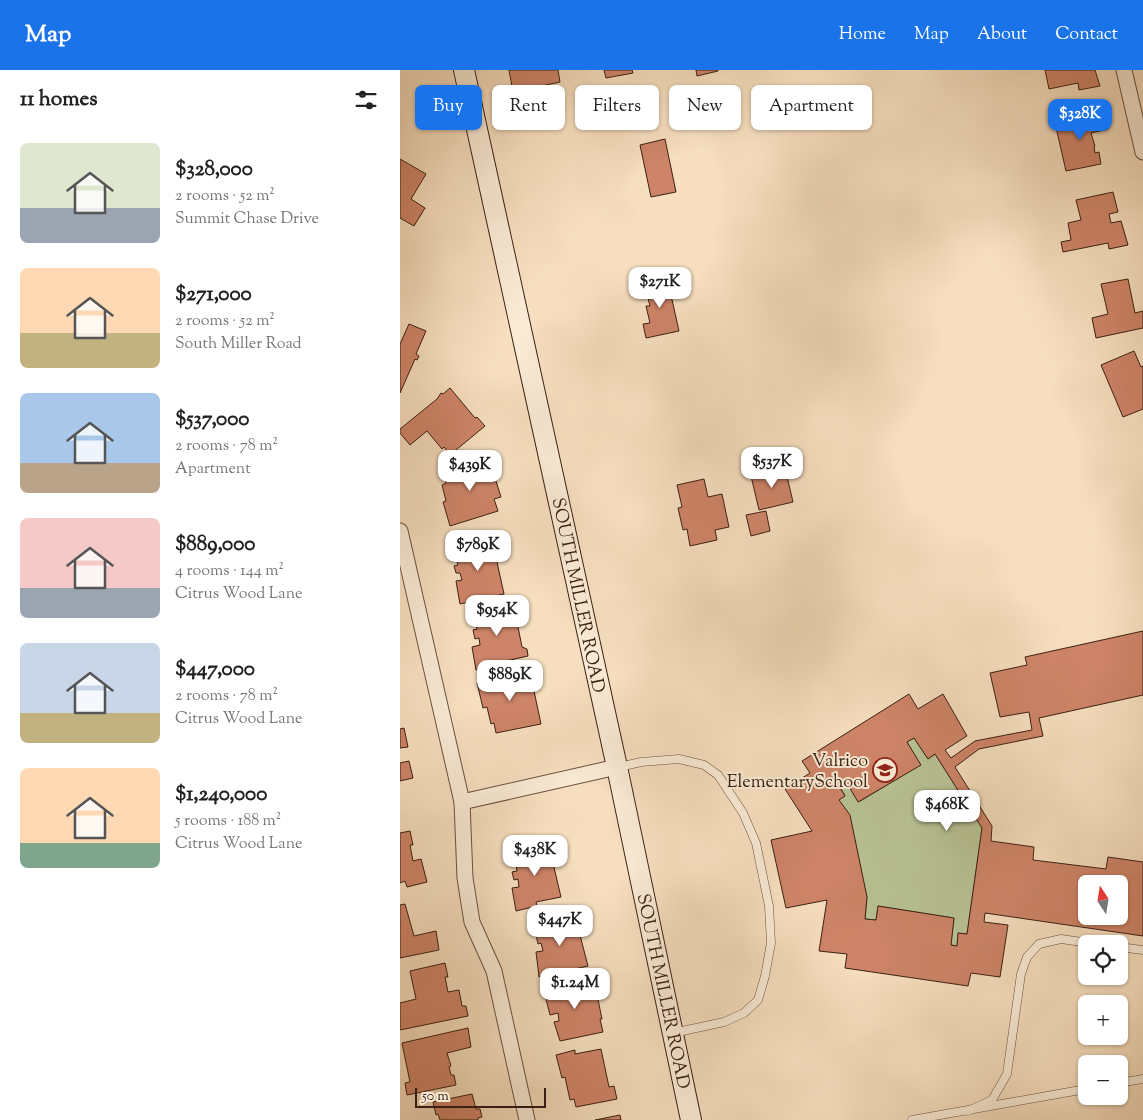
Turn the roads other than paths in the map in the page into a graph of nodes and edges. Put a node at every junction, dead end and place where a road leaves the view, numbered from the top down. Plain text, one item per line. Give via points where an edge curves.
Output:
1 (464, 70) edge
2 (1124, 70) edge
3 (1143, 152) edge
4 (400, 531) edge
5 (617, 767) junction
6 (462, 802) junction
7 (1078, 942) edge
8 (1128, 948) edge
9 (1143, 950) edge
10 (673, 1033) junction
11 (1143, 1079) edge
12 (1128, 1082) edge
13 (1078, 1090) edge
14 (968, 1111) junction
15 (527, 1120) edge
16 (691, 1120) edge
17 (914, 1120) edge

1 - 5 street, SOUTH MILLER ROAD
2 - 3 street
4 - 6 street
5 - 6 street
5 - 10 street, SOUTH MILLER ROAD
5 - 10 lane via 679,759 704,765 718,774 743,812 756,843 769,906 771,943 758,1000 744,1013 724,1022
6 - 15 street via 464,878 472,922 494,971
7 - 14 lane via 1060,939 1039,944 1027,957 1021,974 1007,1074 992,1100
8 - 9 lane
10 - 16 street, SOUTH MILLER ROAD
11 - 12 lane
13 - 14 lane
14 - 17 lane

